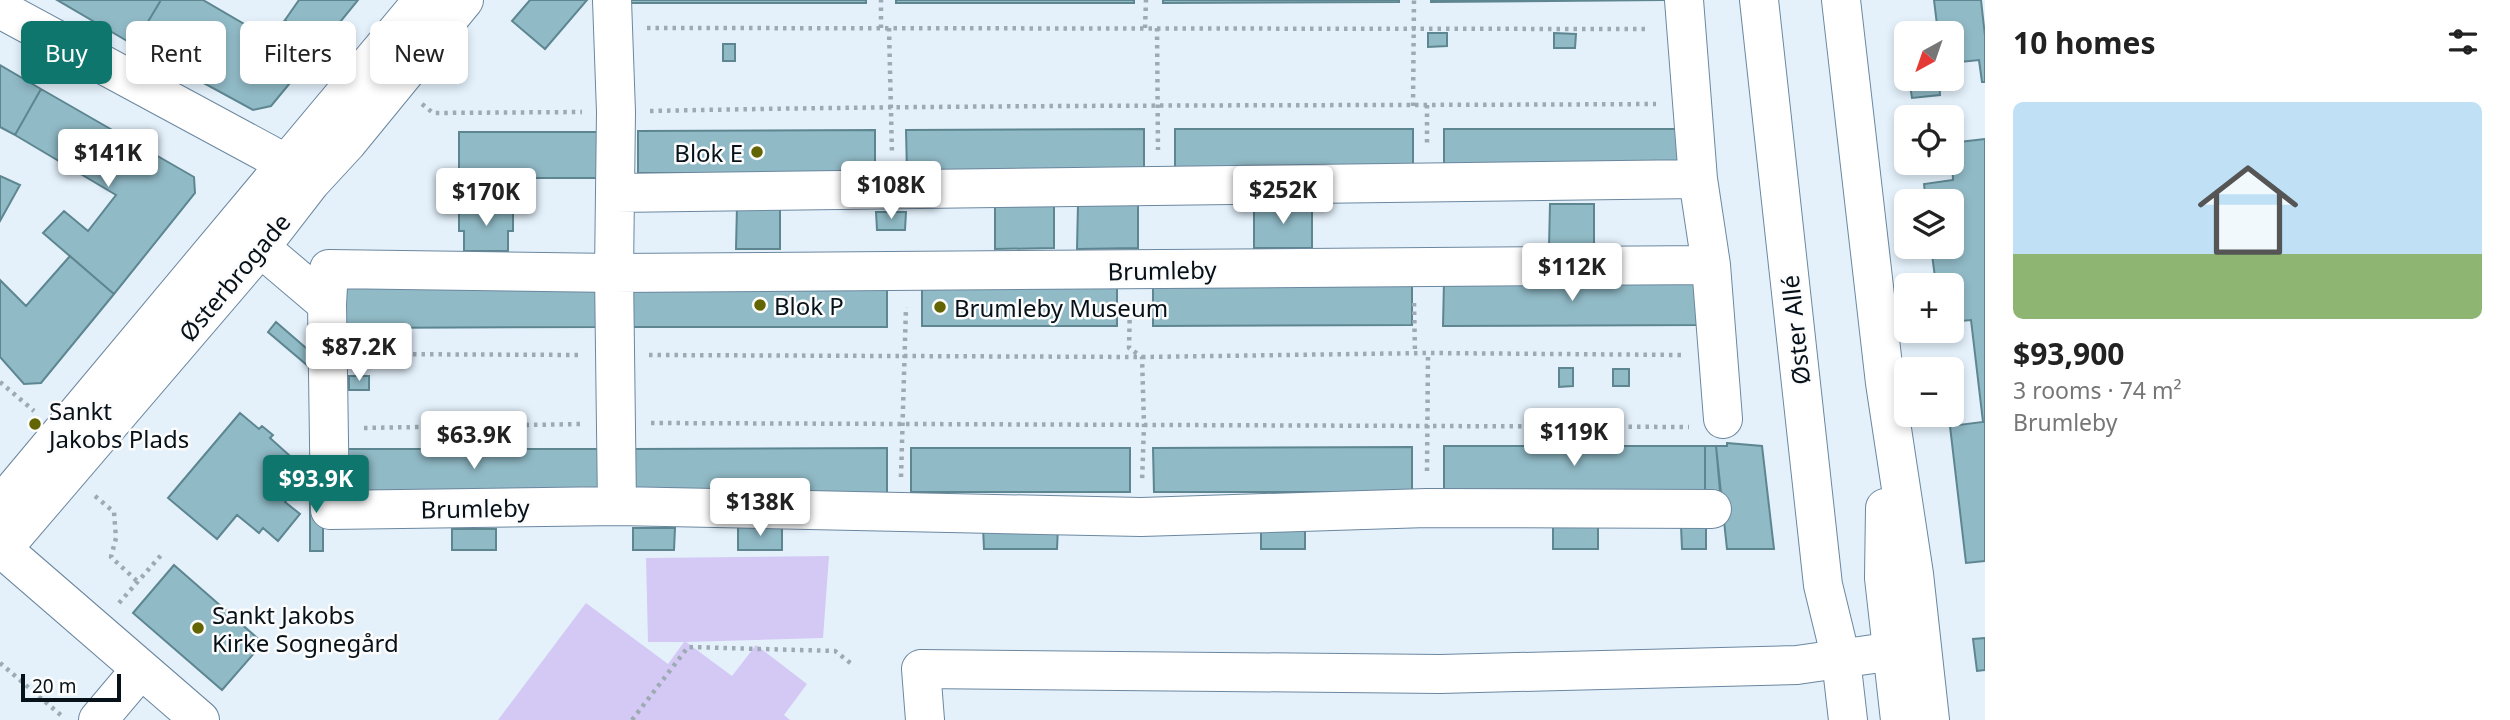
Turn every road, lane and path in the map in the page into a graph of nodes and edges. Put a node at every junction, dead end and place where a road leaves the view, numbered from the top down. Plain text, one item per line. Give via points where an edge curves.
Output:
1 (423, 0) edge
2 (464, 0) edge
3 (881, 0) edge
4 (1146, 0) edge
5 (1413, 0) edge
6 (1759, 0) edge
7 (1841, 0) edge
8 (0, 9) edge
9 (613, 14) edge
10 (1685, 14) edge
11 (447, 21) edge
12 (881, 28) junction
13 (889, 28) junction
14 (1145, 28) junction
15 (1157, 28) junction
16 (1415, 28) junction
17 (394, 84) edge
18 (398, 84) edge
19 (1692, 103) junction
20 (890, 106) junction
21 (1413, 106) junction
22 (1159, 107) junction
23 (616, 112) junction
24 (299, 173) junction
25 (1698, 179) junction
26 (1157, 186) junction
27 (893, 190) junction
28 (616, 193) junction
29 (248, 237) junction
30 (1711, 265) junction
31 (1414, 267) junction
32 (1131, 270) junction
33 (907, 272) junction
34 (614, 273) junction
35 (327, 304) junction
36 (1428, 353) junction
37 (1415, 354) junction
38 (904, 355) junction
39 (1719, 355) junction
40 (1142, 357) junction
41 (0, 382) edge
42 (1723, 419) joint
43 (617, 423) junction
44 (902, 425) junction
45 (1144, 425) junction
46 (1428, 426) junction
47 (1595, 427) junction
48 (328, 428) junction
49 (62, 433) junction
50 (1595, 446) dead end
51 (1427, 455) dead end
52 (1143, 460) dead end
53 (0, 506) edge
54 (107, 506) dead end
55 (617, 506) junction
56 (1712, 509) dead end
57 (901, 512) junction
58 (1, 549) edge
59 (163, 553) dead end
60 (138, 582) junction
61 (96, 630) junction
62 (1907, 649) junction
63 (1841, 659) junction
64 (0, 663) edge
65 (853, 665) dead end
66 (141, 669) junction
67 (66, 720) edge
68 (97, 720) edge
69 (200, 720) edge
70 (632, 720) edge
71 (925, 720) edge
72 (1848, 720) edge
73 (1900, 720) edge
74 (1930, 720) edge

1 - 24 street, Østerbrogade
2 - 11 street, Østerbrogade
3 - 12 path
4 - 14 path
5 - 16 path
6 - 63 street, Øster Allé via 1823,585
7 - 62 street via 1885,383 1884,578
8 - 24 street
9 - 12 path
9 - 23 street
10 - 16 path
10 - 19 street
12 - 13 path
13 - 14 path
13 - 20 path
14 - 15 path
15 - 16 path
15 - 22 path
16 - 21 path
17 - 24 street, Østerbrogade
18 - 23 path via 433,113
19 - 21 path
19 - 25 street
20 - 22 path
20 - 23 path
20 - 27 path
21 - 22 path
22 - 26 path
23 - 28 street
24 - 29 street, Østerbrogade
25 - 26 street
25 - 30 street
26 - 27 street
27 - 28 street
28 - 34 street
29 - 35 street
29 - 49 street, Østerbrogade
29 - 58 street, Østerbrogade
30 - 31 street, Brumleby
30 - 39 street
31 - 32 street, Brumleby
31 - 37 path
32 - 33 street, Brumleby
32 - 40 path via 1129,348
33 - 34 street, Brumleby
33 - 38 path
34 - 35 street, Brumleby via 328,269
34 - 43 street
35 - 48 street, Brumleby
36 - 37 path
36 - 39 path
36 - 46 path
37 - 40 path
38 - 40 path
38 - 44 path
39 - 42 street
40 - 45 path
41 - 49 path
42 - 47 path via 1708,427
43 - 44 path
43 - 48 path
43 - 55 street
44 - 45 path
44 - 57 path
45 - 46 path
45 - 52 path
46 - 47 path
46 - 51 path
47 - 50 path
48 - 55 street, Brumleby via 330,510
49 - 53 street, Østerbrogade
54 - 60 path via 114,512 116,538 111,557
55 - 57 street, Brumleby
56 - 57 street, Brumleby via 1427,508 1141,517
58 - 61 street
59 - 60 path
60 - 61 path
61 - 66 street
62 - 63 street
62 - 73 street
62 - 74 street
63 - 71 street via 1797,665 1440,674 921,669
63 - 72 street, Øster Allé
64 - 67 path
65 - 70 path via 835,651 688,647
66 - 68 street
66 - 69 street

